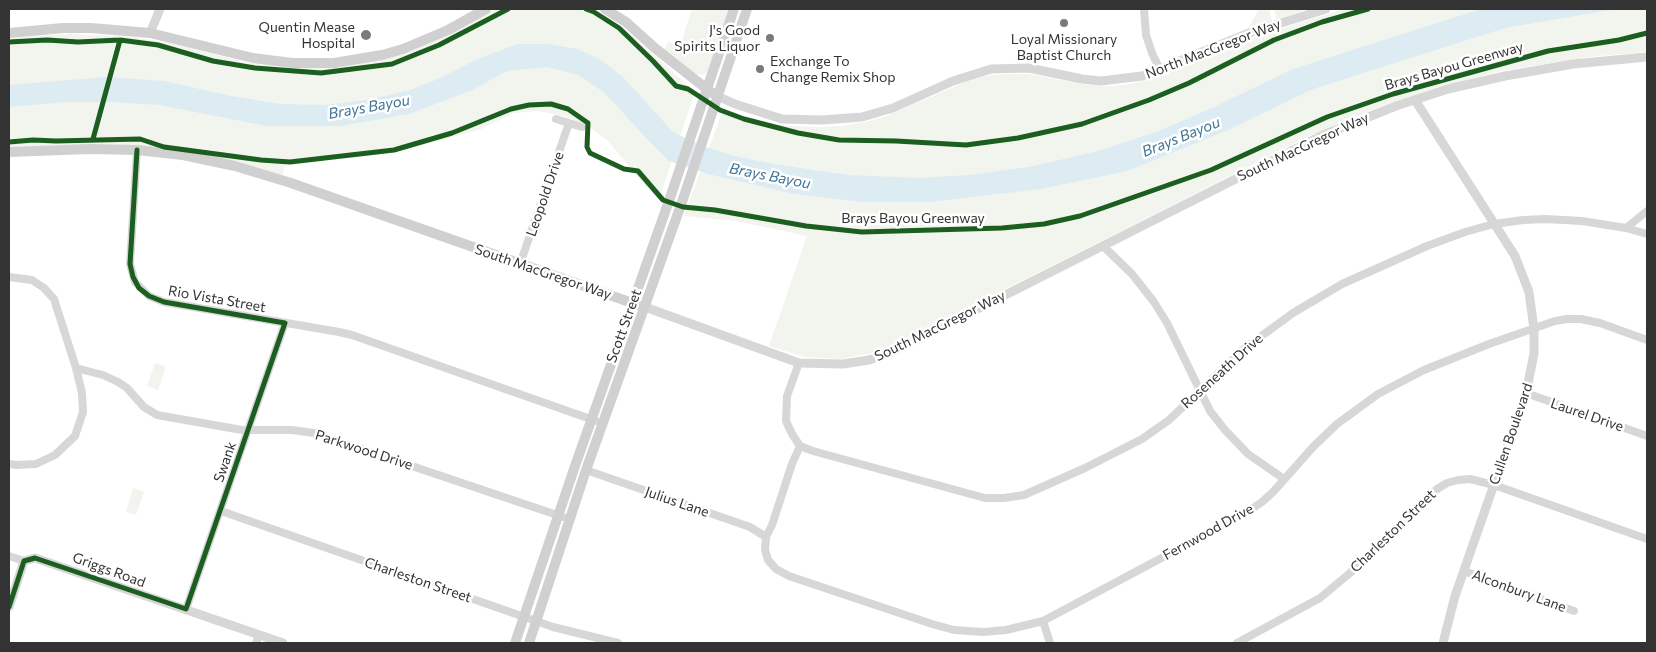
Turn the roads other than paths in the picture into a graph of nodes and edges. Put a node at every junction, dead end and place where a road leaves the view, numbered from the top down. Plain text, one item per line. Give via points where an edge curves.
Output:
1 (160, 9) edge
2 (486, 9) edge
3 (605, 9) edge
4 (734, 9) edge
5 (747, 9) edge
6 (1144, 9) edge
7 (1325, 9) edge
8 (9, 33) edge
9 (150, 33) junction
10 (1647, 57) edge
11 (1160, 70) junction
12 (706, 90) junction
13 (717, 96) junction
14 (1415, 100) junction
15 (556, 119) dead end
16 (569, 123) junction
17 (582, 127) dead end
18 (137, 150) junction
19 (9, 152) edge
20 (1647, 211) edge
21 (1494, 224) junction
22 (1626, 228) junction
23 (1647, 234) edge
24 (1103, 246) junction
25 (520, 264) junction
26 (9, 277) edge
27 (632, 303) junction
28 (645, 307) junction
29 (285, 323) junction
30 (1534, 329) junction
31 (1647, 340) edge
32 (798, 363) junction
33 (76, 368) junction
34 (1201, 390) junction
35 (1526, 394) junction
36 (591, 420) junction
37 (603, 424) junction
38 (248, 430) junction
39 (1647, 436) edge
40 (800, 446) junction
41 (9, 464) edge
42 (586, 470) junction
43 (1284, 479) junction
44 (1494, 484) junction
45 (221, 511) junction
46 (558, 516) junction
47 (570, 520) junction
48 (766, 537) junction
49 (1647, 539) edge
50 (9, 556) edge
51 (24, 561) junction
52 (1464, 571) junction
53 (9, 607) edge
54 (186, 609) junction
55 (1574, 611) dead end
56 (523, 616) junction
57 (536, 621) junction
58 (1043, 621) junction
59 (258, 639) edge
60 (283, 643) edge
61 (515, 643) edge
62 (529, 643) edge
63 (618, 643) edge
64 (1050, 643) edge
65 (1237, 643) edge
66 (1443, 643) edge

1 - 9 street
2 - 9 main road via 403,49 334,63 292,63 253,58
3 - 12 main road, North MacGregor Way via 626,22
4 - 12 main road, Scott Street
5 - 13 main road, Scott Street
6 - 11 street via 1146,35
7 - 11 street, North MacGregor Way via 1252,32
8 - 9 main road via 91,28
10 - 14 street, South MacGregor Way via 1540,69
11 - 13 street, North MacGregor Way via 1142,76 1101,81 1029,68 991,69 953,81 893,108 840,120 782,119
12 - 13 main road, North MacGregor Way
12 - 27 main road, Scott Street
13 - 28 main road, Scott Street
14 - 21 street, Cullen Boulevard
14 - 24 street, South MacGregor Way via 1323,135
15 - 16 street
16 - 17 street
16 - 25 street, Leopold Drive
18 - 19 main road, South MacGregor Way
18 - 25 main road, South MacGregor Way via 235,166
18 - 29 street, Rio Vista Street via 130,264 139,288 164,302
20 - 22 street
21 - 22 street, Roseneath Drive via 1545,219
21 - 30 street, Cullen Boulevard via 1524,276
21 - 34 street, Roseneath Drive via 1427,246 1313,299 1245,348
22 - 23 street, Roseneath Drive
24 - 32 street, South MacGregor Way via 890,353 843,364
24 - 34 street via 1150,295
25 - 27 main road, South MacGregor Way
26 - 33 street via 32,280 54,299
27 - 28 main road, South MacGregor Way
27 - 36 main road, Scott Street
28 - 32 street, South MacGregor Way
28 - 37 main road, Scott Street
29 - 36 street, Rio Vista Street via 352,335
29 - 38 street, Swank
30 - 31 street, Fernwood Drive via 1555,321 1581,319
30 - 35 street, Cullen Boulevard via 1534,354
30 - 43 street, Fernwood Drive via 1424,370 1378,394 1324,435
32 - 40 street via 787,396 786,421
33 - 38 street, Parkwood Drive via 102,374 118,382 144,407 157,414
33 - 41 street via 83,412 75,436 45,461
34 - 40 street, Roseneath Drive via 1169,420 1116,454 1044,487 1011,497 985,498
34 - 43 street via 1210,411 1236,442
35 - 39 street, Laurel Drive
35 - 44 street, Cullen Boulevard
36 - 37 street, Rio Vista Street
36 - 46 main road, Scott Street
37 - 42 main road, Scott Street
38 - 45 street, Swank
38 - 46 street, Parkwood Drive via 314,433
40 - 48 street
42 - 47 main road, Scott Street
42 - 48 street, Julius Lane via 750,527
43 - 58 street, Fernwood Drive via 1246,513
44 - 49 street, Charleston Street
44 - 52 street, Cullen Boulevard
44 - 65 street, Charleston Street via 1458,480 1437,489 1320,598
45 - 54 street, Swank
45 - 56 street, Charleston Street
46 - 47 street, Parkwood Drive
46 - 56 main road, Scott Street
47 - 57 main road, Scott Street
48 - 58 street, Fernwood Drive via 768,560 789,576 932,624 954,630 983,632
50 - 51 street, Griggs Road
51 - 53 street
51 - 54 street, Griggs Road via 40,558
52 - 55 street, Alconbury Lane
52 - 66 street, Cullen Boulevard
54 - 59 street, Griggs Road
56 - 57 street, Charleston Street
56 - 61 main road, Scott Street
57 - 62 main road, Scott Street
57 - 63 street, Charleston Street
58 - 64 street
59 - 60 street, Griggs Road

